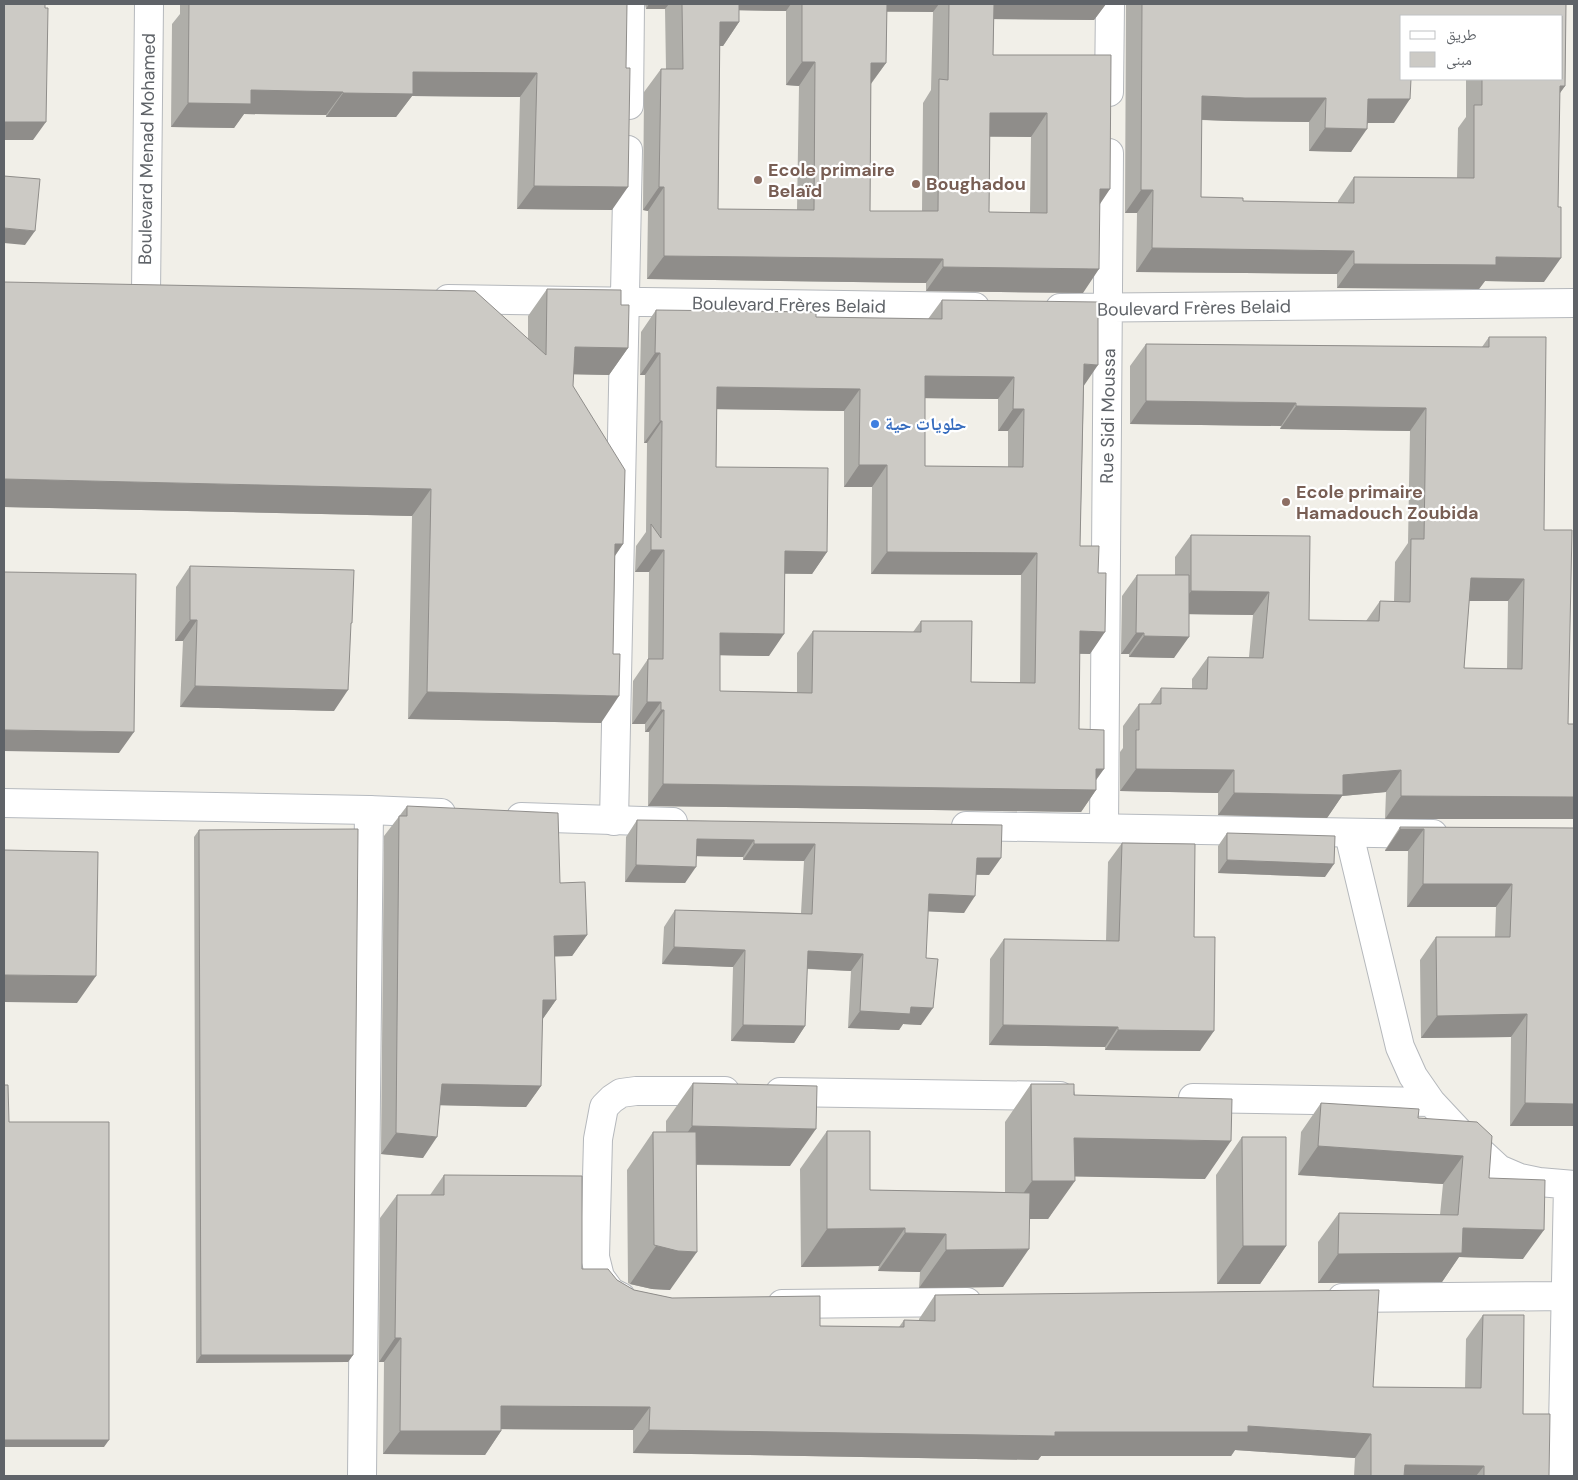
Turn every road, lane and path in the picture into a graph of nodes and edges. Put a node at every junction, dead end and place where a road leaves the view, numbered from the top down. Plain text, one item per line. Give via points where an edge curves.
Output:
1 (149, 4) edge
2 (630, 4) edge
3 (1110, 4) edge
4 (117, 294) edge
5 (146, 294) junction
6 (175, 295) edge
7 (420, 299) edge
8 (626, 302) junction
9 (1574, 303) edge
10 (1000, 308) edge
11 (1040, 308) edge
12 (1109, 309) junction
13 (4, 803) edge
14 (369, 810) junction
15 (467, 815) edge
16 (496, 816) edge
17 (614, 821) junction
18 (694, 822) edge
19 (944, 826) edge
20 (1104, 828) junction
21 (1349, 834) junction
22 (1457, 835) edge
23 (1084, 1097) edge
24 (1173, 1098) edge
25 (1431, 1102) junction
26 (1571, 1185) edge
27 (1566, 1296) junction
28 (1316, 1299) edge
29 (987, 1302) edge
30 (649, 1304) edge
31 (758, 1305) edge
32 (362, 1476) edge
33 (1562, 1476) edge

1 - 5 street, Boulevard Menad Mohamed
2 - 8 street
3 - 12 street, Rue Sidi Moussa
4 - 5 street
5 - 6 street
7 - 8 street, Boulevard Frères Belaid
8 - 10 street, Boulevard Frères Belaid
8 - 17 street
9 - 12 street, Boulevard Frères Belaid
11 - 12 street, Boulevard Frères Belaid
12 - 20 street, Rue Sidi Moussa
13 - 14 street
14 - 15 street
14 - 32 street
16 - 17 street
17 - 18 street
19 - 20 street
20 - 21 street
21 - 22 street
21 - 25 street via 1400,1046 1413,1076
23 - 30 street via 752,1091 622,1093 604,1107 600,1119 596,1257 600,1277 611,1292 630,1302
24 - 25 street
25 - 26 street via 1499,1169 1520,1178
26 - 27 street
27 - 28 street
27 - 33 street
29 - 31 street

